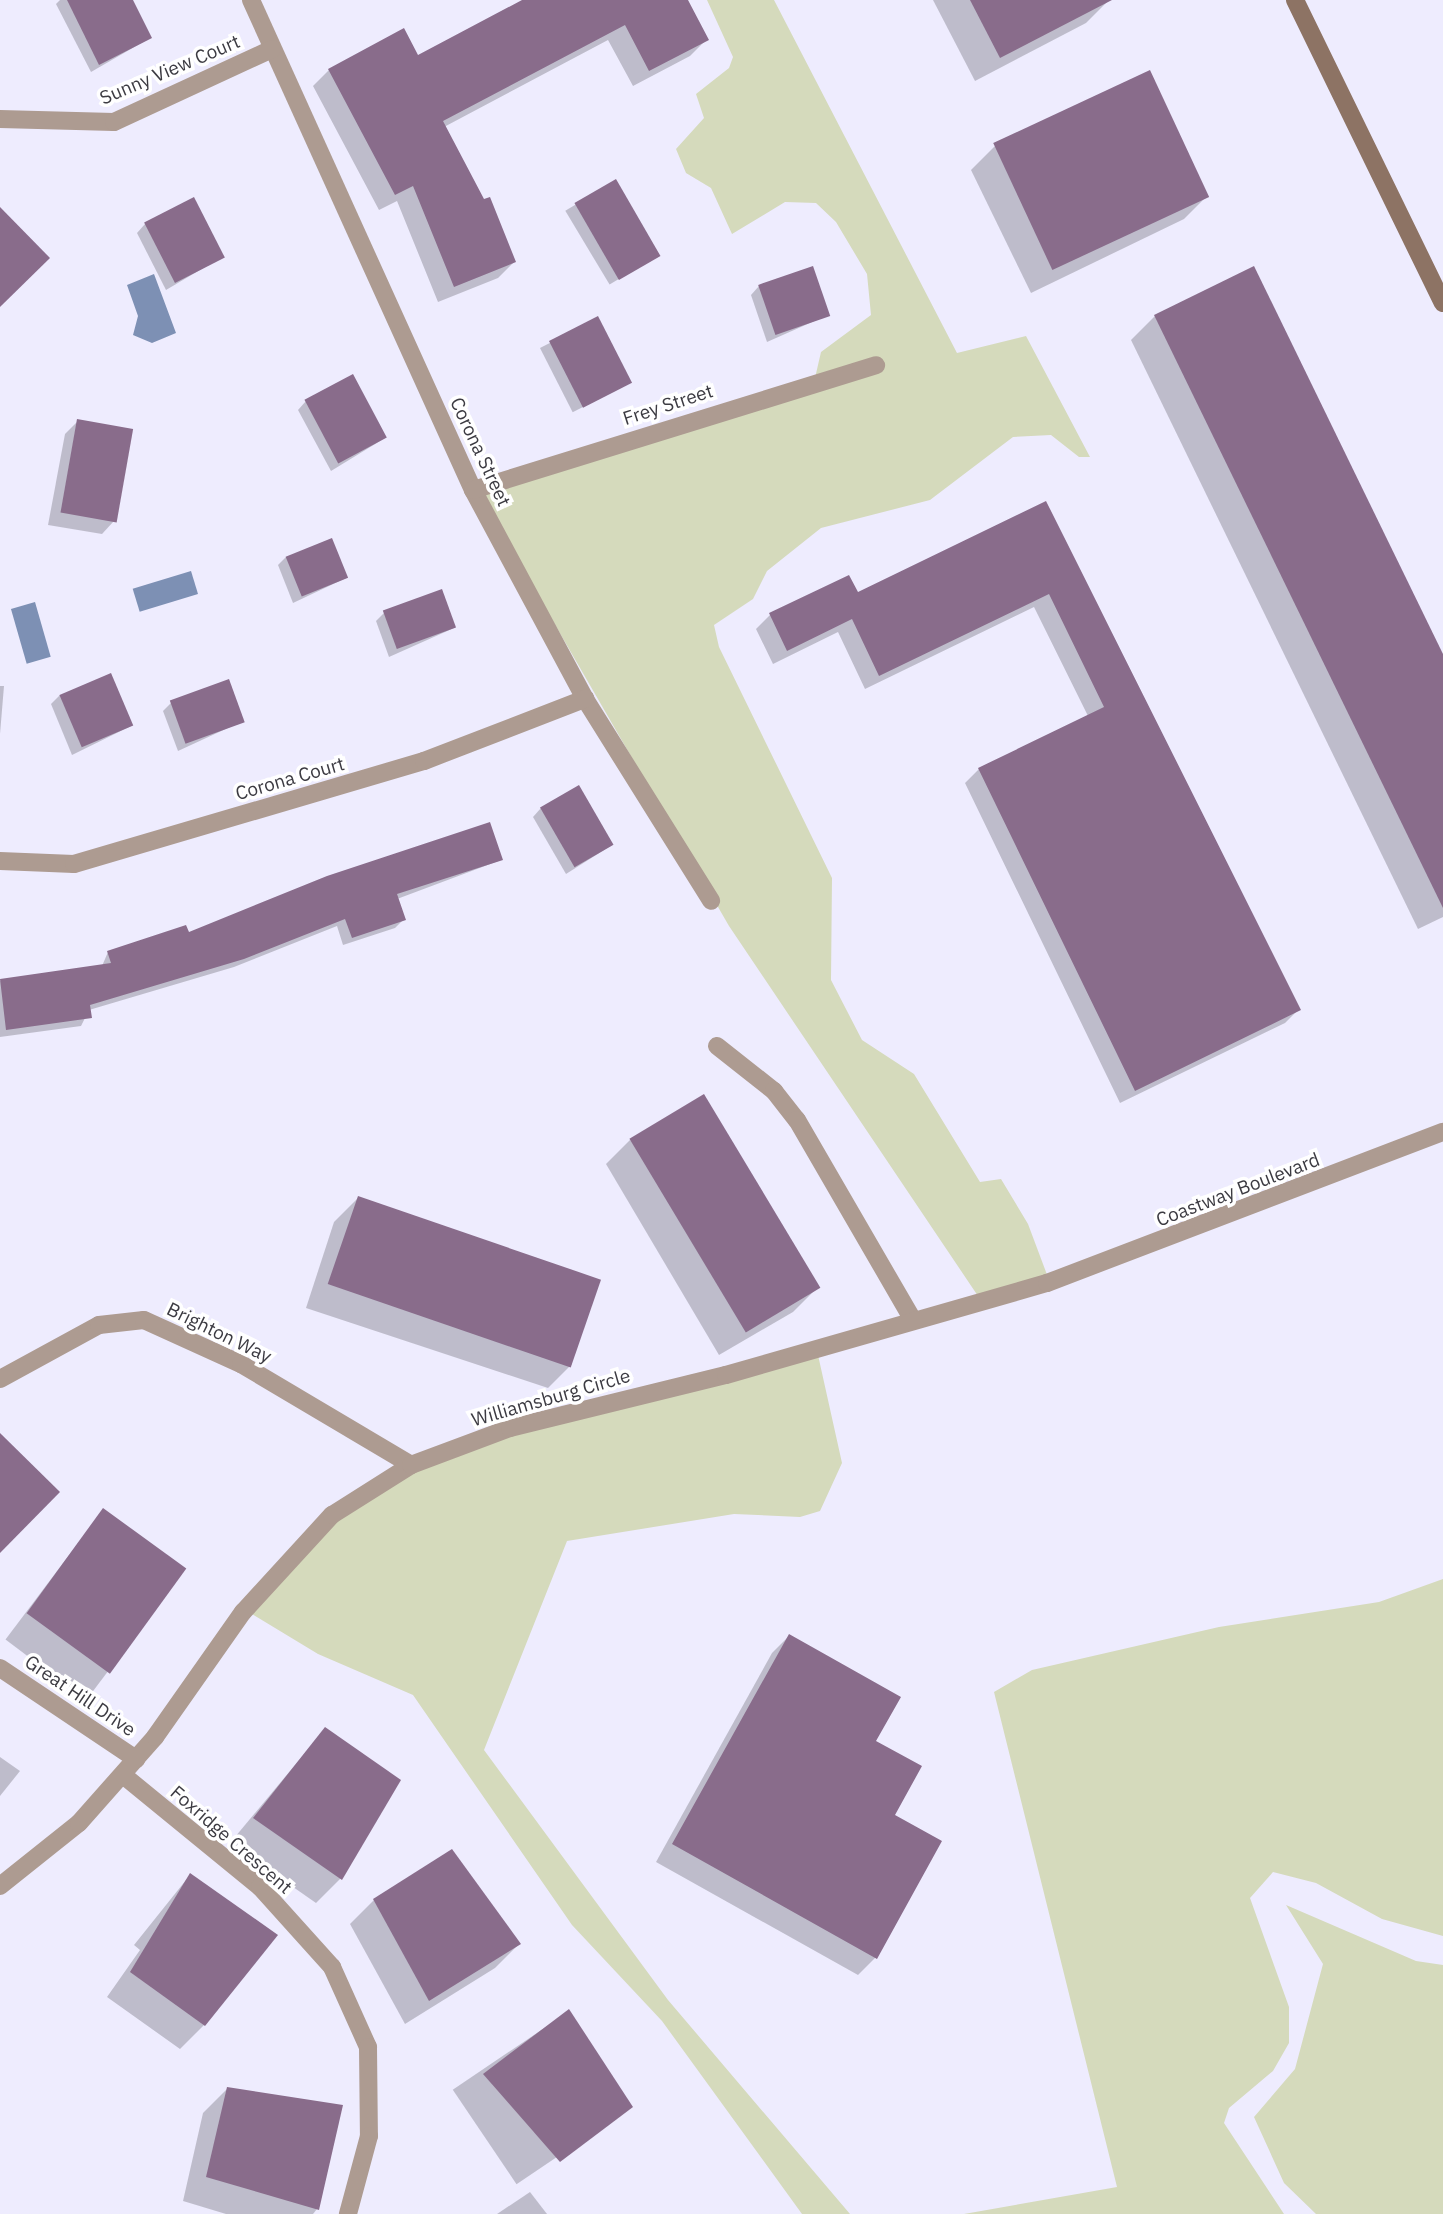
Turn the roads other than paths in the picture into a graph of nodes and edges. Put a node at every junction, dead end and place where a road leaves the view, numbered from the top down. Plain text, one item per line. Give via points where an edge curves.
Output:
1 (251, 0) edge
2 (1294, 0) edge
3 (272, 49) junction
4 (0, 119) edge
5 (1443, 303) edge
6 (876, 365) dead end
7 (473, 490) junction
8 (585, 699) junction
9 (0, 861) edge
10 (710, 901) dead end
11 (717, 1046) dead end
12 (1443, 1132) edge
13 (1047, 1283) joint
14 (912, 1318) junction
15 (0, 1379) edge
16 (411, 1465) junction
17 (0, 1668) edge
18 (136, 1759) junction
19 (123, 1775) junction
20 (0, 1886) edge
21 (348, 2214) edge

1 - 3 street, Corona Street
2 - 5 street
3 - 4 street, Sunny View Court via 114,122
3 - 7 street, Corona Street
6 - 7 street, Frey Street
7 - 8 street, Corona Street
8 - 9 street, Corona Court via 424,761 74,864
8 - 10 street, Corona Street
11 - 14 street via 774,1091 797,1120
12 - 13 street, Coastway Boulevard
13 - 14 street, Williamsburg Circle
14 - 16 street, Williamsburg Circle via 726,1375 509,1428
15 - 16 street, Brighton Way via 99,1325 144,1320 241,1364
16 - 18 street, Williamsburg Circle via 332,1515 243,1612
17 - 18 street, Great Hill Drive
18 - 19 street, Williamsburg Circle
19 - 20 street, Williamsburg Circle via 79,1823
19 - 21 street, Foxridge Crescent via 260,1888 332,1967 368,2047 369,2136

